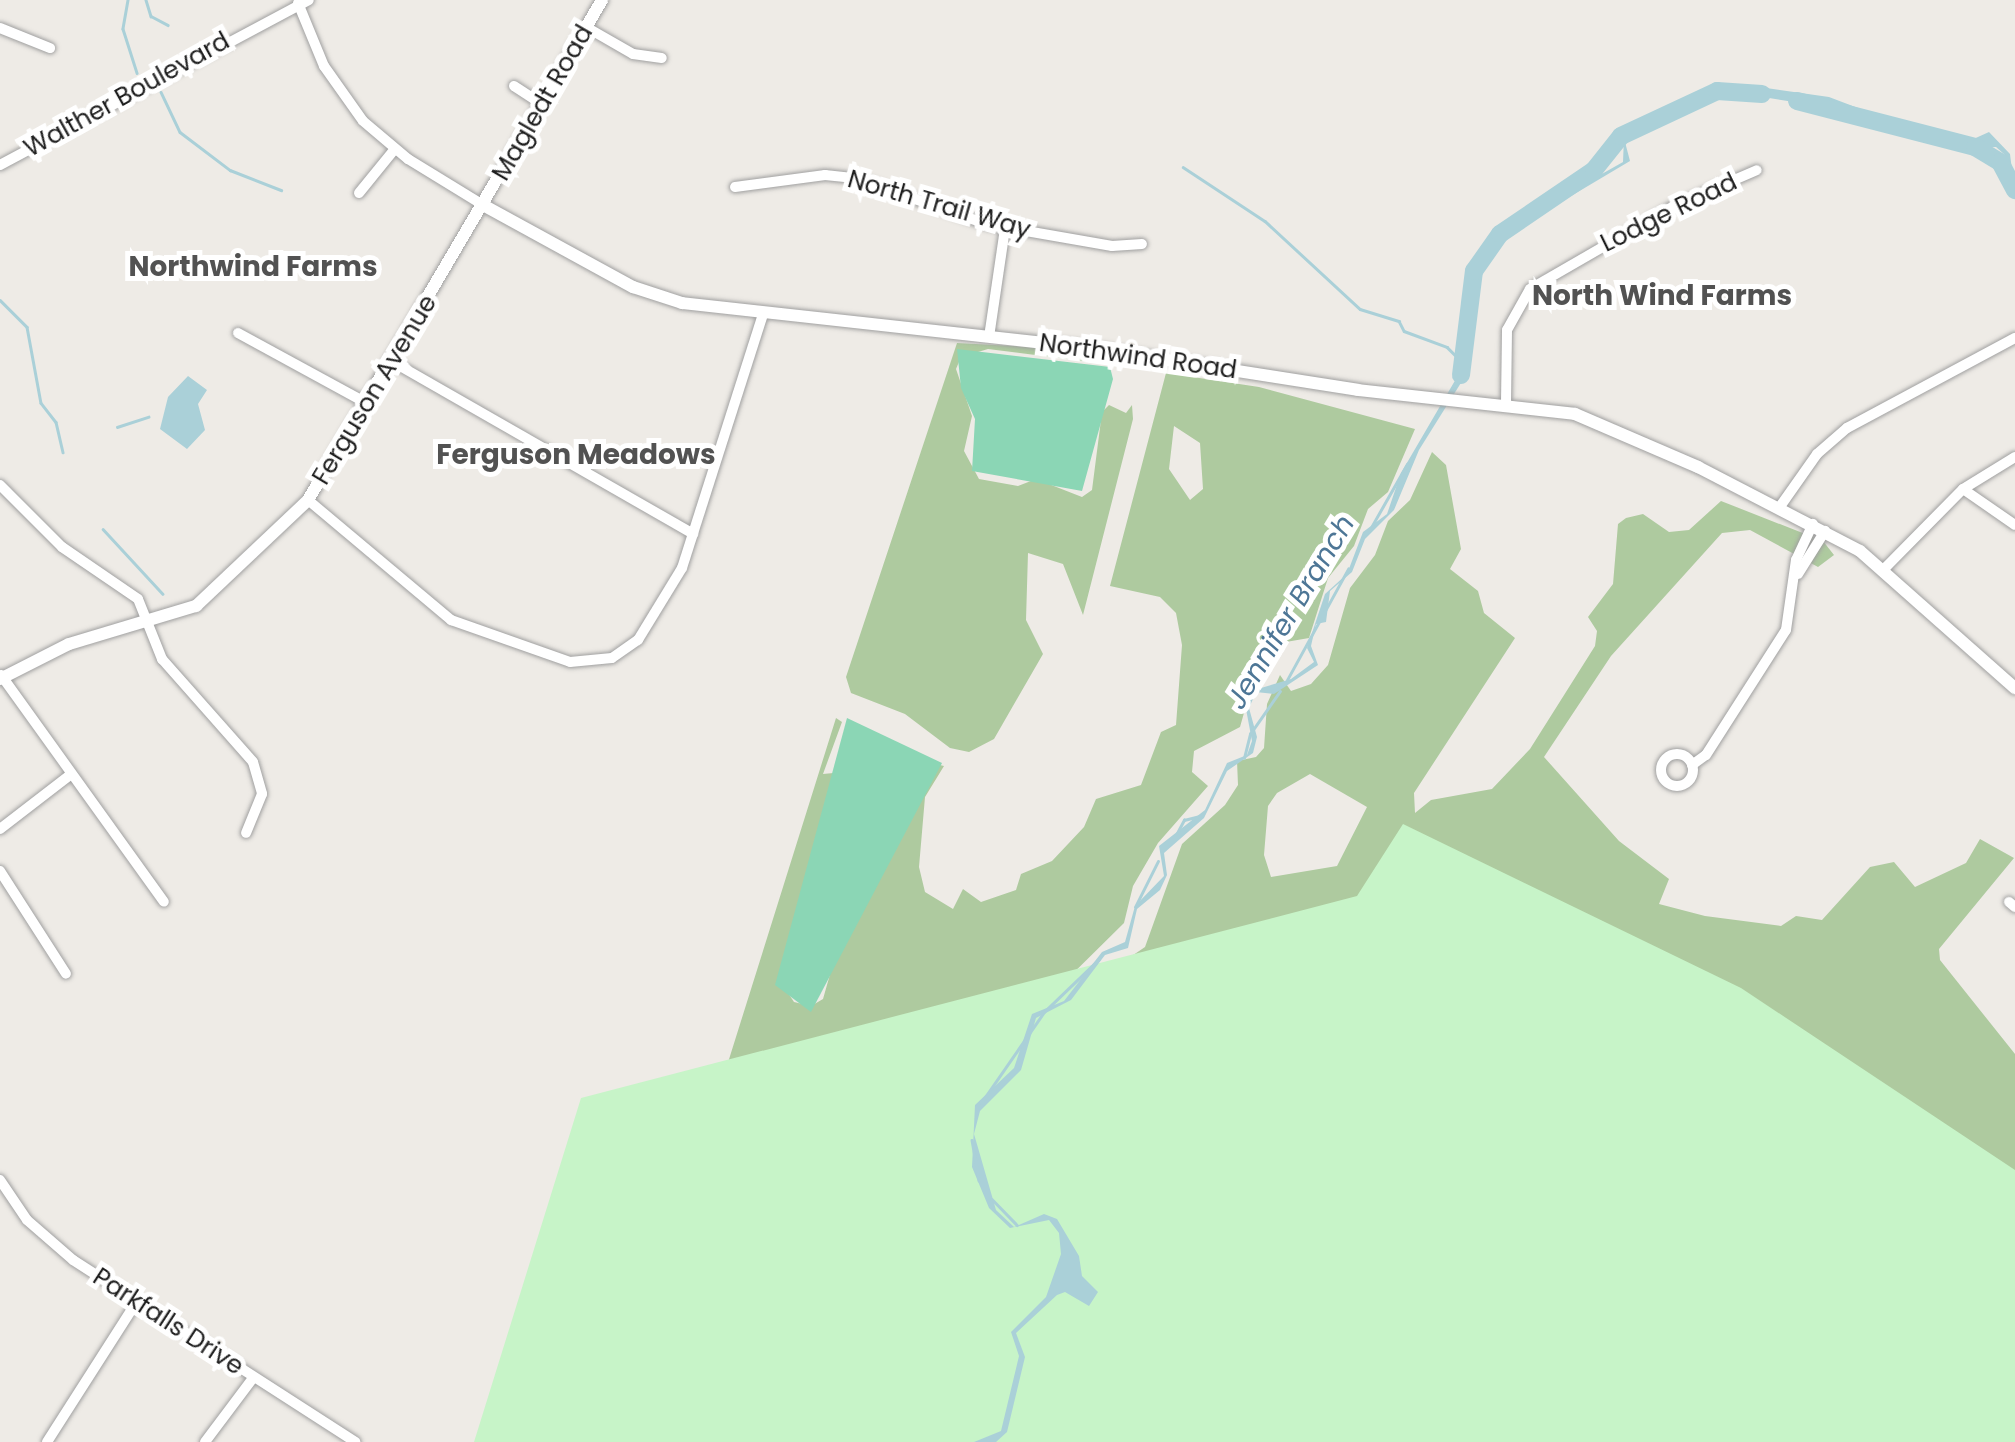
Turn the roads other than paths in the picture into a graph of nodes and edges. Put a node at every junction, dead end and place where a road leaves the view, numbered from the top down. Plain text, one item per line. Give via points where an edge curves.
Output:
1 (602, 0) edge
2 (304, 2) edge
3 (586, 27) junction
4 (0, 28) edge
5 (50, 48) dead end
6 (662, 58) dead end
7 (514, 86) dead end
8 (542, 104) junction
9 (394, 150) junction
10 (0, 165) edge
11 (1757, 170) dead end
12 (735, 187) dead end
13 (359, 193) dead end
14 (483, 205) junction
15 (1005, 228) junction
16 (1142, 244) dead end
17 (764, 314) junction
18 (238, 333) dead end
19 (989, 337) junction
20 (2015, 338) edge
21 (393, 362) junction
22 (1506, 403) junction
23 (369, 404) junction
24 (2015, 457) edge
25 (0, 485) edge
26 (1963, 489) junction
27 (308, 500) junction
28 (1780, 508) junction
29 (2015, 525) edge
30 (1819, 528) junction
31 (693, 534) junction
32 (1886, 568) junction
33 (148, 624) junction
34 (1, 676) edge
35 (2015, 688) edge
36 (1692, 765) dead end
37 (70, 774) junction
38 (0, 829) edge
39 (246, 833) dead end
40 (0, 871) edge
41 (164, 902) dead end
42 (66, 974) dead end
43 (2, 1187) edge
44 (136, 1301) junction
45 (253, 1378) junction
46 (46, 1442) edge
47 (205, 1442) edge
48 (355, 1442) edge

1 - 3 street, Magledt Road
2 - 9 street, Northwind Road via 339,92
2 - 10 street, Walther Boulevard
3 - 6 street via 633,54
3 - 8 street, Magledt Road
4 - 5 street
7 - 8 street
8 - 14 street, Magledt Road
9 - 13 street
9 - 14 street, Northwind Road
11 - 22 street, Lodge Road via 1674,206 1530,290 1507,330
12 - 15 street, North Trail Way via 826,175 854,178
14 - 17 street, Northwind Road via 644,292
14 - 21 street, Ferguson Avenue
15 - 16 street, North Trail Way via 1112,246
15 - 19 street
17 - 19 street, Northwind Road
17 - 31 street
18 - 23 street
19 - 22 street, Northwind Road
20 - 28 street via 1846,428 1817,454
21 - 23 street, Ferguson Avenue
21 - 31 street
22 - 28 street, Northwind Road via 1600,422
23 - 27 street, Ferguson Avenue
24 - 26 street
25 - 33 street via 62,547 133,594
26 - 29 street
26 - 32 street
27 - 31 street via 450,620 586,664 612,658 638,640 670,592
27 - 33 street, Ferguson Avenue via 208,599
28 - 30 street, Northwind Road
30 - 32 street, Northwind Road
30 - 36 street via 1797,575 1786,630 1706,755
32 - 35 street, Northwind Road
33 - 34 street, Ferguson Avenue via 70,644
33 - 39 street via 162,659 257,770 262,794
34 - 37 street
37 - 38 street
37 - 41 street
40 - 42 street
43 - 44 street, Parkfalls Drive via 43,1236
44 - 45 street, Parkfalls Drive
44 - 46 street
45 - 47 street
45 - 48 street, Parkfalls Drive

